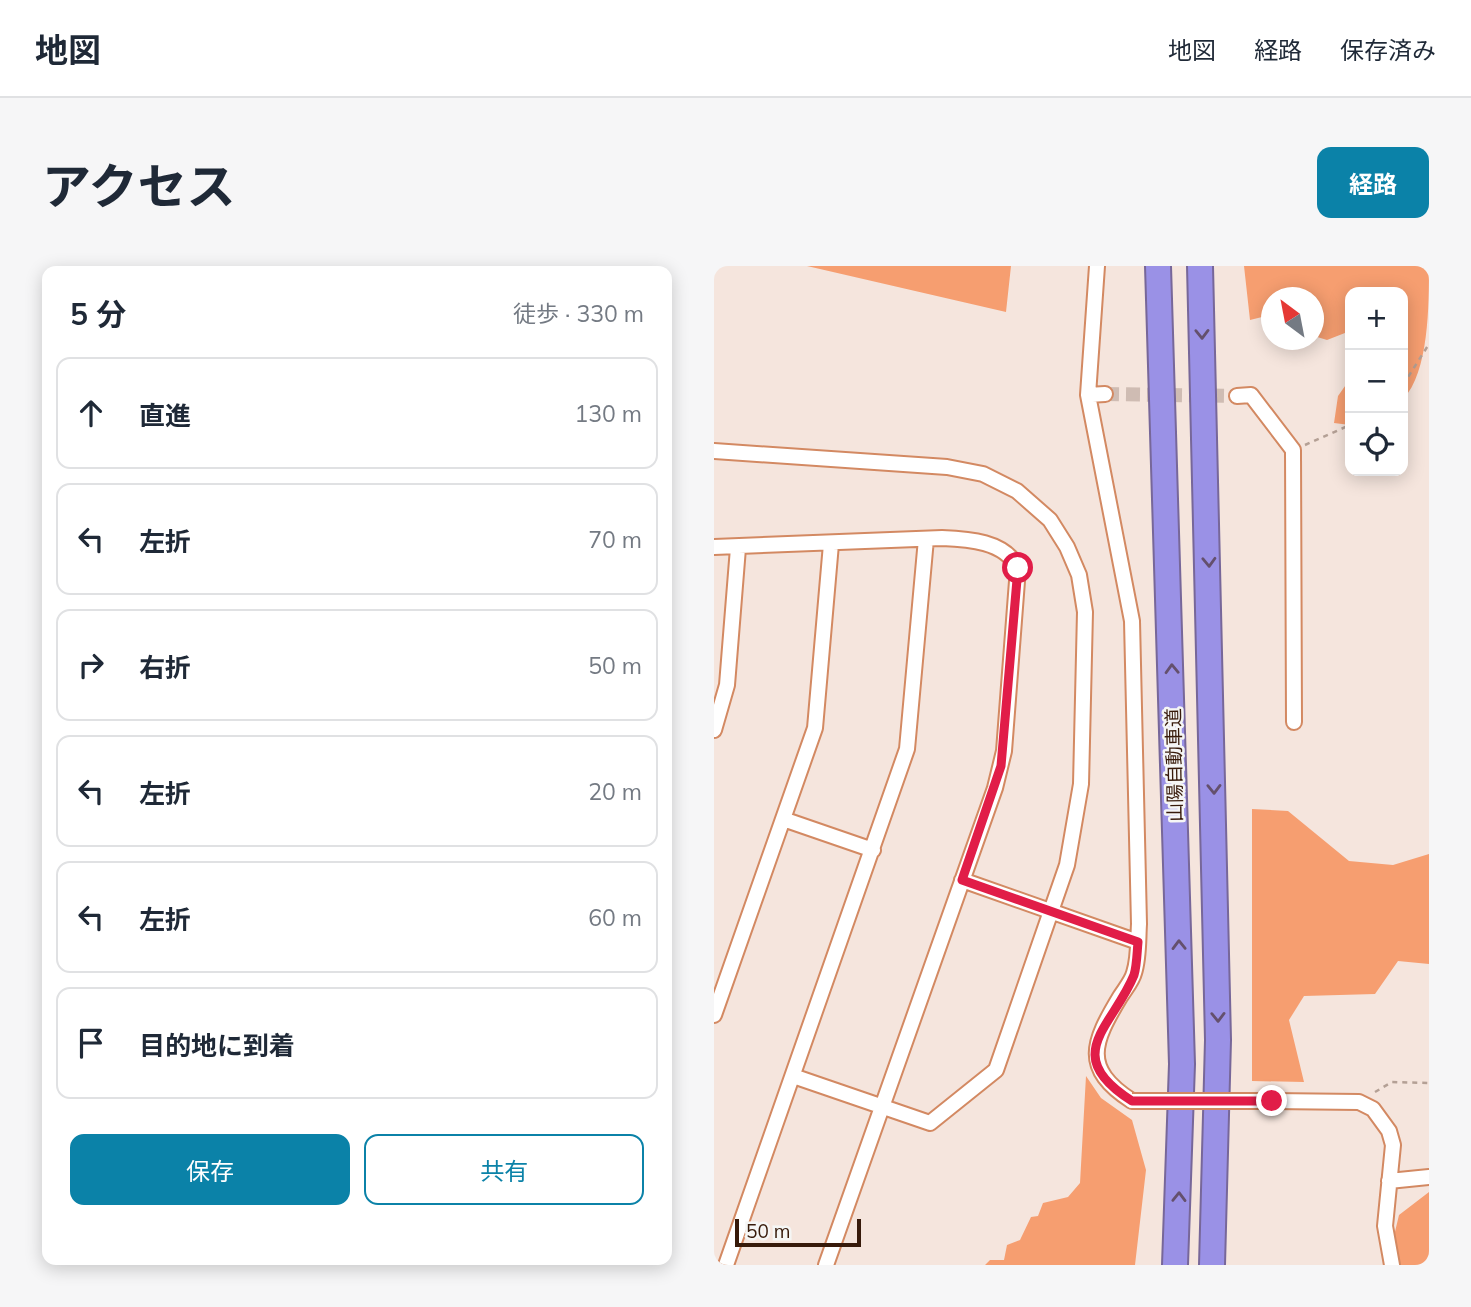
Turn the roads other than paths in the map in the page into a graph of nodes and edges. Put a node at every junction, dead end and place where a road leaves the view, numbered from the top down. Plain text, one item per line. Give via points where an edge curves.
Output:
1 (1097, 266) edge
2 (1156, 266) edge
3 (1200, 266) edge
4 (1105, 394) tunnel mouth
5 (1088, 395) junction
6 (1237, 396) tunnel mouth
7 (714, 451) edge
8 (926, 539) junction
9 (831, 544) junction
10 (714, 547) edge
11 (738, 548) junction
12 (1294, 722) dead end
13 (714, 730) edge
14 (783, 819) junction
15 (873, 850) junction
16 (962, 880) junction
17 (1051, 912) junction
18 (1138, 942) junction
19 (714, 1014) edge
20 (793, 1076) junction
21 (882, 1108) junction
22 (1429, 1177) edge
23 (1390, 1181) junction
24 (726, 1265) edge
25 (825, 1265) edge
26 (1175, 1265) edge
27 (1212, 1265) edge
28 (1392, 1265) edge

1 - 5 street
26 -> 2 highway, 山陽自動車道 via 1182,1064
3 -> 27 highway, 山陽自動車道 via 1219,1040
4 - 5 street
5 - 18 street via 1132,621
6 - 12 street via 1251,395 1293,450
7 - 17 street via 960,469 1007,484 1058,531 1079,575 1085,625 1079,806
8 - 9 street
8 - 15 street via 907,749
8 - 16 street via 979,540 1009,556 1018,568 1001,766
9 - 11 street
9 - 14 street via 816,728
10 - 11 street
11 - 13 street via 726,685
14 - 15 street
14 - 19 street
15 - 20 street
16 - 17 street
16 - 21 street
17 - 18 street
17 - 21 street via 992,1075 930,1123
18 - 23 street, bridge via 1134,974 1101,1029 1095,1051 1100,1074 1114,1090 1132,1101 1359,1102 1373,1110 1389,1131 1393,1145
20 - 21 street
20 - 24 street
21 - 25 street
22 - 23 street
23 - 28 street via 1385,1226

